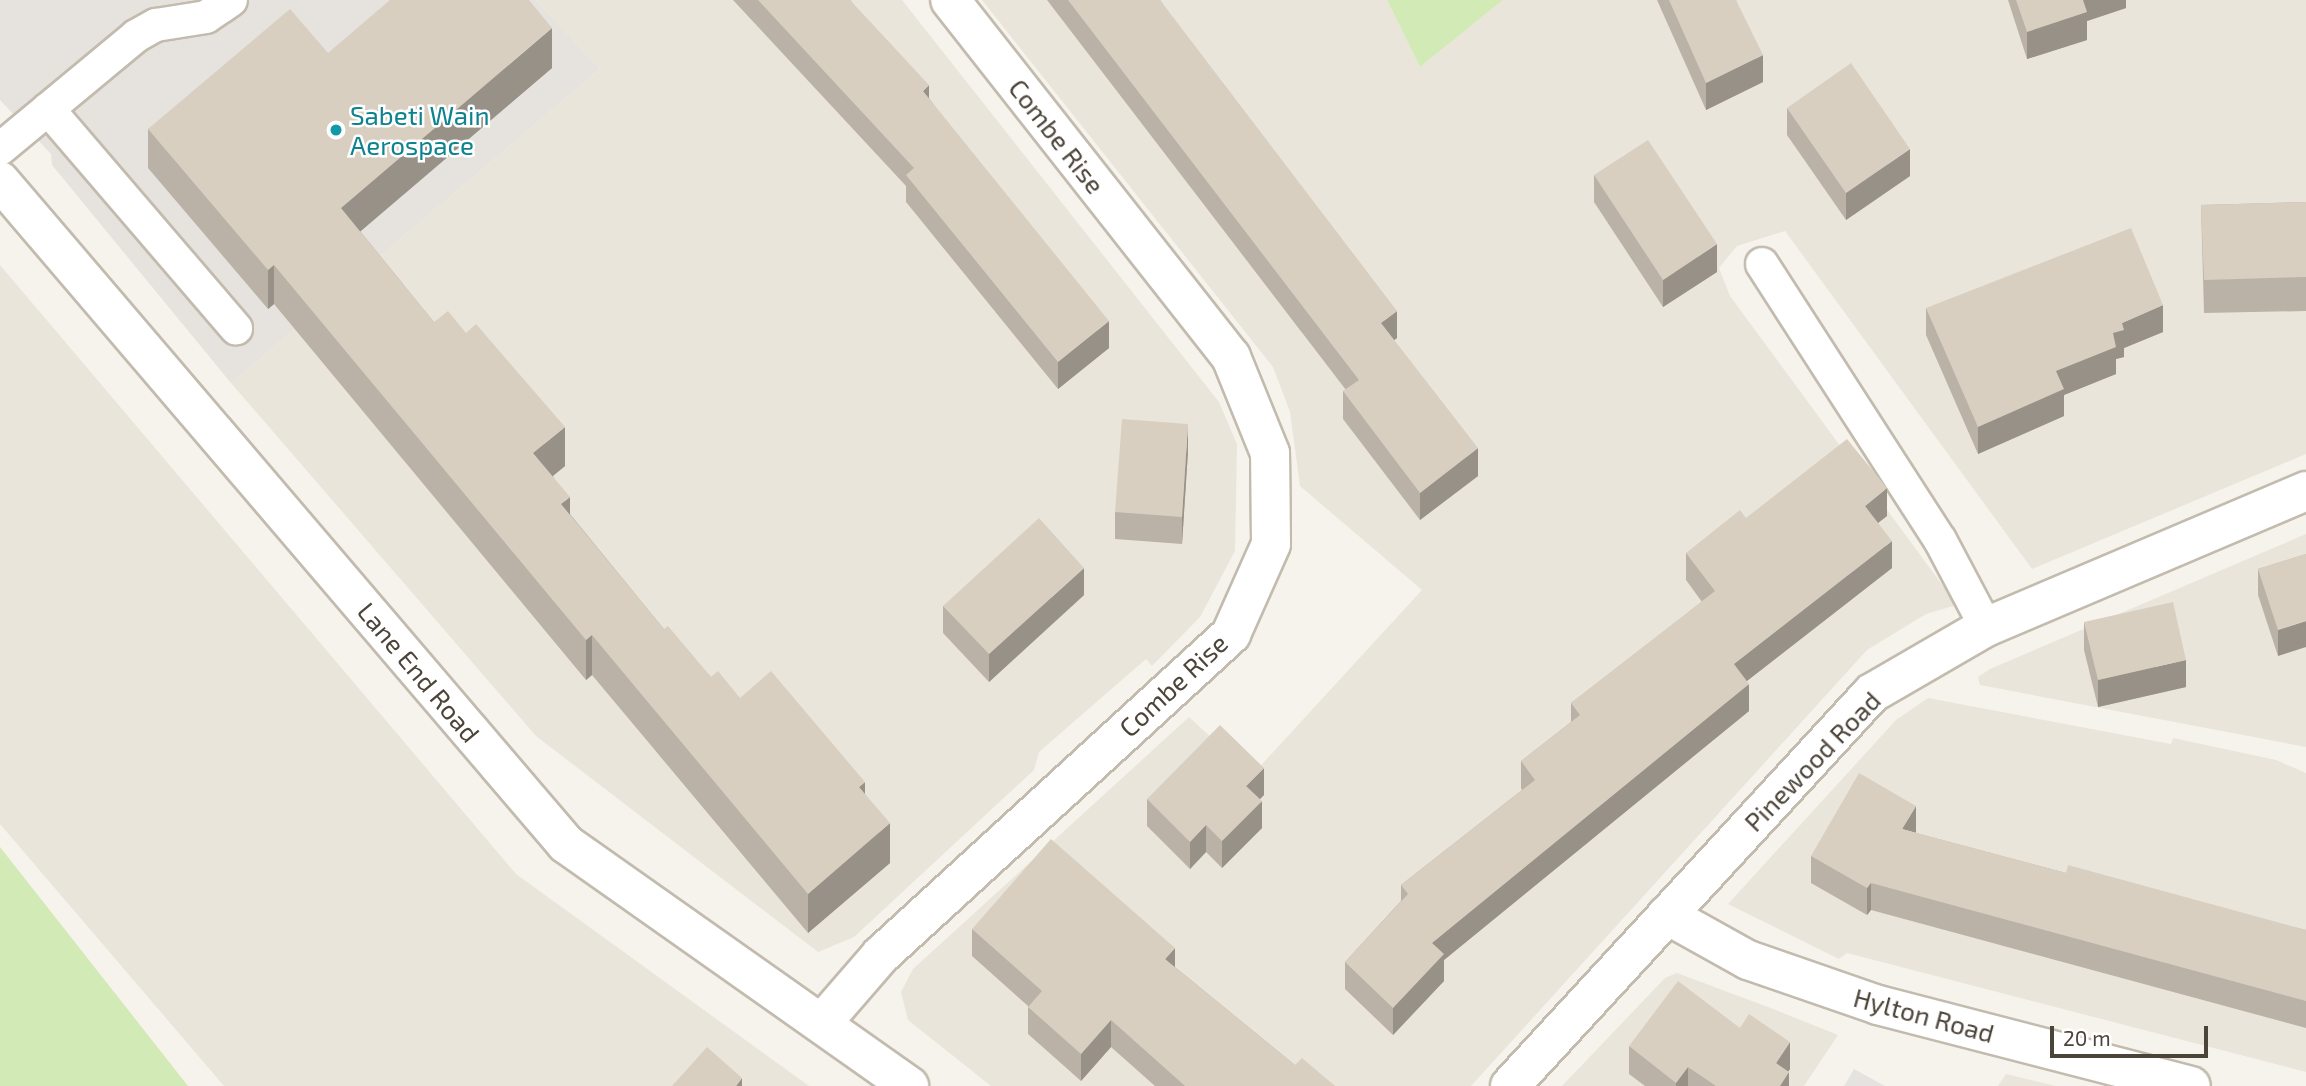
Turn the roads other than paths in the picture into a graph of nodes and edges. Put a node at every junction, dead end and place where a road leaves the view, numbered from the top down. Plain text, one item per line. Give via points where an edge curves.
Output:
1 (231, 0) edge
2 (950, 0) edge
3 (48, 108) junction
4 (0, 149) edge
5 (0, 181) edge
6 (1762, 264) dead end
7 (236, 328) dead end
8 (2306, 491) edge
9 (1986, 627) junction
10 (1667, 915) junction
11 (822, 1023) junction
12 (909, 1086) edge
13 (1510, 1086) edge
14 (2191, 1086) edge

1 - 3 lane via 206,17 156,25 136,36
2 - 11 street, Combe Rise via 1231,357 1270,453 1271,544 1231,634 881,955
3 - 4 lane
3 - 7 lane
5 - 11 street, Lane End Road via 566,844
6 - 9 lane via 1940,540
8 - 9 street, Pinewood Road
9 - 10 street, Pinewood Road via 1872,693
10 - 13 street, Pinewood Road
10 - 14 street, Hylton Road via 1748,960 1878,1005
11 - 12 street, Lane End Road

